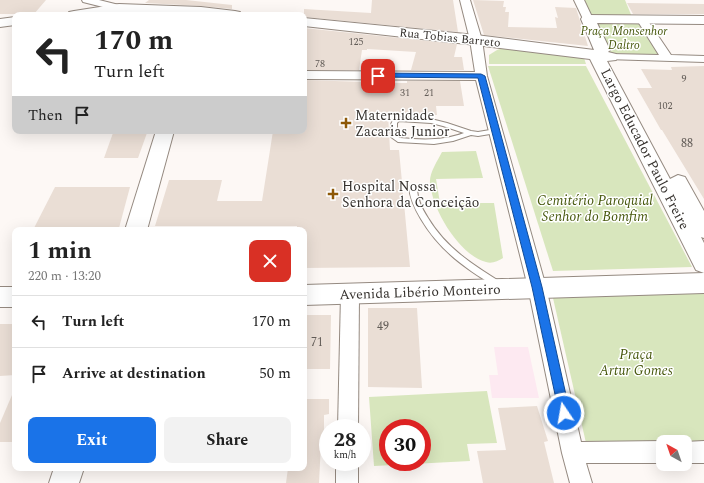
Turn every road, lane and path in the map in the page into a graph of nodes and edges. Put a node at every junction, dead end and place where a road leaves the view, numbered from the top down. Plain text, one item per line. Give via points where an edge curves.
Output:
1 (87, 0) edge
2 (211, 0) edge
3 (465, 0) edge
4 (579, 0) edge
5 (122, 5) edge
6 (88, 12) edge
7 (190, 12) edge
8 (201, 12) edge
9 (588, 19) junction
10 (642, 20) junction
11 (704, 20) edge
12 (12, 21) edge
13 (307, 22) edge
14 (0, 23) edge
15 (476, 40) junction
16 (603, 54) junction
17 (667, 58) junction
18 (704, 59) edge
19 (307, 75) edge
20 (481, 76) junction
21 (496, 131) junction
22 (470, 133) junction
23 (164, 134) edge
24 (413, 187) dead end
25 (137, 227) edge
26 (704, 230) edge
27 (704, 264) edge
28 (704, 283) edge
29 (537, 287) junction
30 (504, 289) junction
31 (350, 294) junction
32 (307, 295) edge
33 (0, 297) edge
34 (12, 297) edge
35 (348, 419) edge
36 (656, 452) edge
37 (692, 452) edge
38 (704, 452) edge
39 (573, 453) junction
40 (68, 471) edge
41 (347, 471) edge
42 (64, 483) edge
43 (347, 483) edge
44 (581, 483) edge

1 - 5 street
2 - 8 street
3 - 15 street
4 - 9 street
5 - 6 street
5 - 7 street
9 - 10 street
9 - 16 street
10 - 11 street
10 - 17 street
12 - 14 street
13 - 15 street, Rua Tobias Barreto
15 - 16 street, Rua Tobias Barreto
15 - 20 street
16 - 17 street
16 - 26 street, Largo Educador Paulo Freire
16 - 27 street, Largo Educador Paulo Freire
17 - 18 street
19 - 20 street
20 - 21 street
21 - 22 lane
21 - 29 street
22 - 22 lane via 431,122 397,119 394,123 394,137 398,140 426,142
23 - 25 street
24 - 30 lane via 415,201 439,241 458,260
28 - 29 street
29 - 30 street, Avenida Libério Monteiro
29 - 39 street
30 - 31 street, Avenida Libério Monteiro
31 - 32 street, Avenida Libério Monteiro
31 - 35 street
33 - 34 street
36 - 39 street
37 - 38 street
39 - 44 street
40 - 42 street
41 - 43 street

